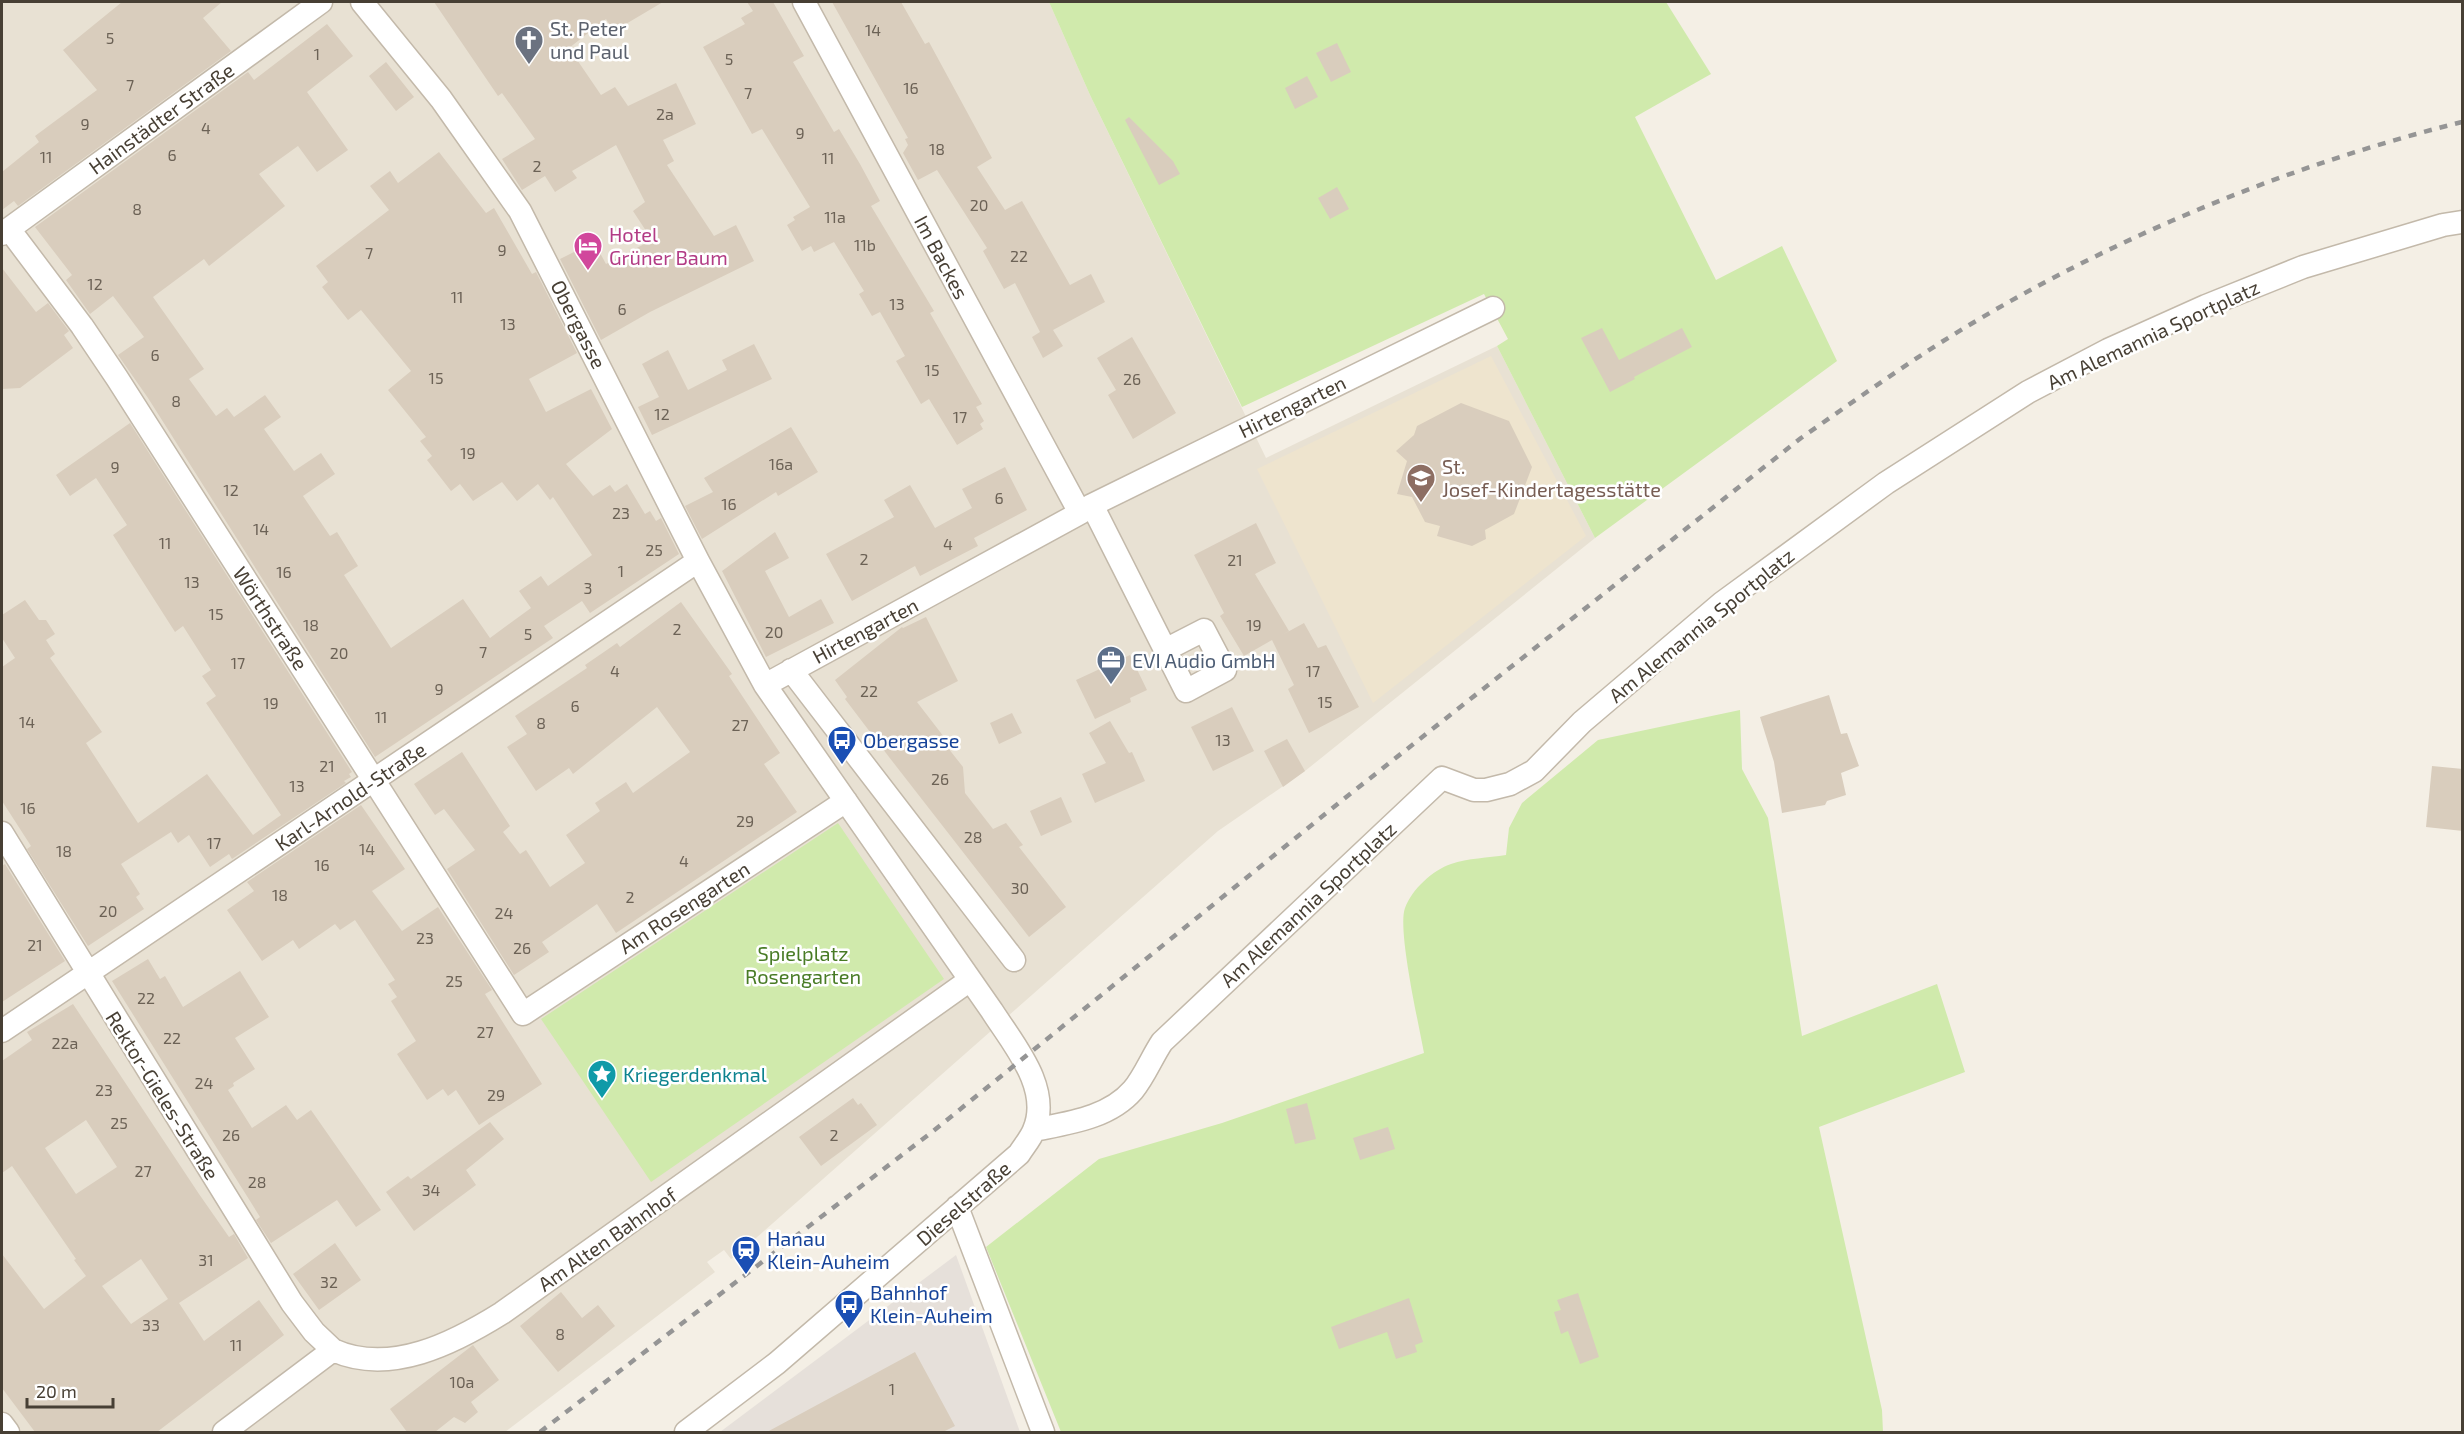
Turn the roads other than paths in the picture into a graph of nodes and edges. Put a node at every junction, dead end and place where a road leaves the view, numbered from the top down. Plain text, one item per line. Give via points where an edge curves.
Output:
1 (321, 2) edge
2 (362, 2) edge
3 (804, 2) edge
4 (2463, 222) edge
5 (5, 232) edge
6 (1493, 308) dead end
7 (1086, 509) junction
8 (698, 561) junction
9 (1165, 650) dead end
10 (791, 670) junction
11 (765, 685) junction
12 (375, 780) junction
13 (846, 801) junction
14 (2, 833) edge
15 (1014, 960) dead end
16 (87, 973) junction
17 (970, 980) junction
18 (523, 1014) joint
19 (2, 1031) edge
20 (1022, 1057) joint
21 (1034, 1130) junction
22 (957, 1207) junction
23 (333, 1350) junction
24 (2, 1424) edge
25 (8, 1432) edge
26 (224, 1432) edge
27 (686, 1432) edge
28 (1043, 1432) edge

1 - 5 street, Hainstädter Straße
2 - 8 street, Obergasse via 441,99 520,211
3 - 7 street, Im Backes
4 - 21 street, Am Alemannia Sportplatz via 2303,267 2206,306 2088,361 1956,438 1851,507 1722,603 1582,722 1534,771 1510,784 1486,790 1474,790 1442,778 1162,1042 1133,1090 1109,1109 1085,1119
5 - 12 street, Wörthstraße via 82,326
6 - 7 street, Hirtengarten
7 - 9 street
7 - 10 street, Hirtengarten
8 - 11 street, Obergasse
8 - 12 street, Karl-Arnold-Straße
10 - 11 street, Hirtengarten
10 - 15 street
11 - 13 street, Obergasse
12 - 16 street, Karl-Arnold-Straße
12 - 18 street, Wörthstraße
13 - 17 street, Obergasse
13 - 18 street, Am Rosengarten
14 - 16 street, Rektor-Gieles-Straße
16 - 19 street, Karl-Arnold-Straße
16 - 23 street, Rektor-Gieles-Straße via 292,1303
17 - 20 street, Obergasse
17 - 23 street, Am Alten Bahnhof via 677,1191 480,1326 446,1343 400,1357 356,1358
20 - 21 street, Dieselstraße via 1038,1092
21 - 22 street, Dieselstraße via 1019,1154
22 - 27 street, Dieselstraße via 777,1364
22 - 28 street
23 - 26 street
24 - 25 street

